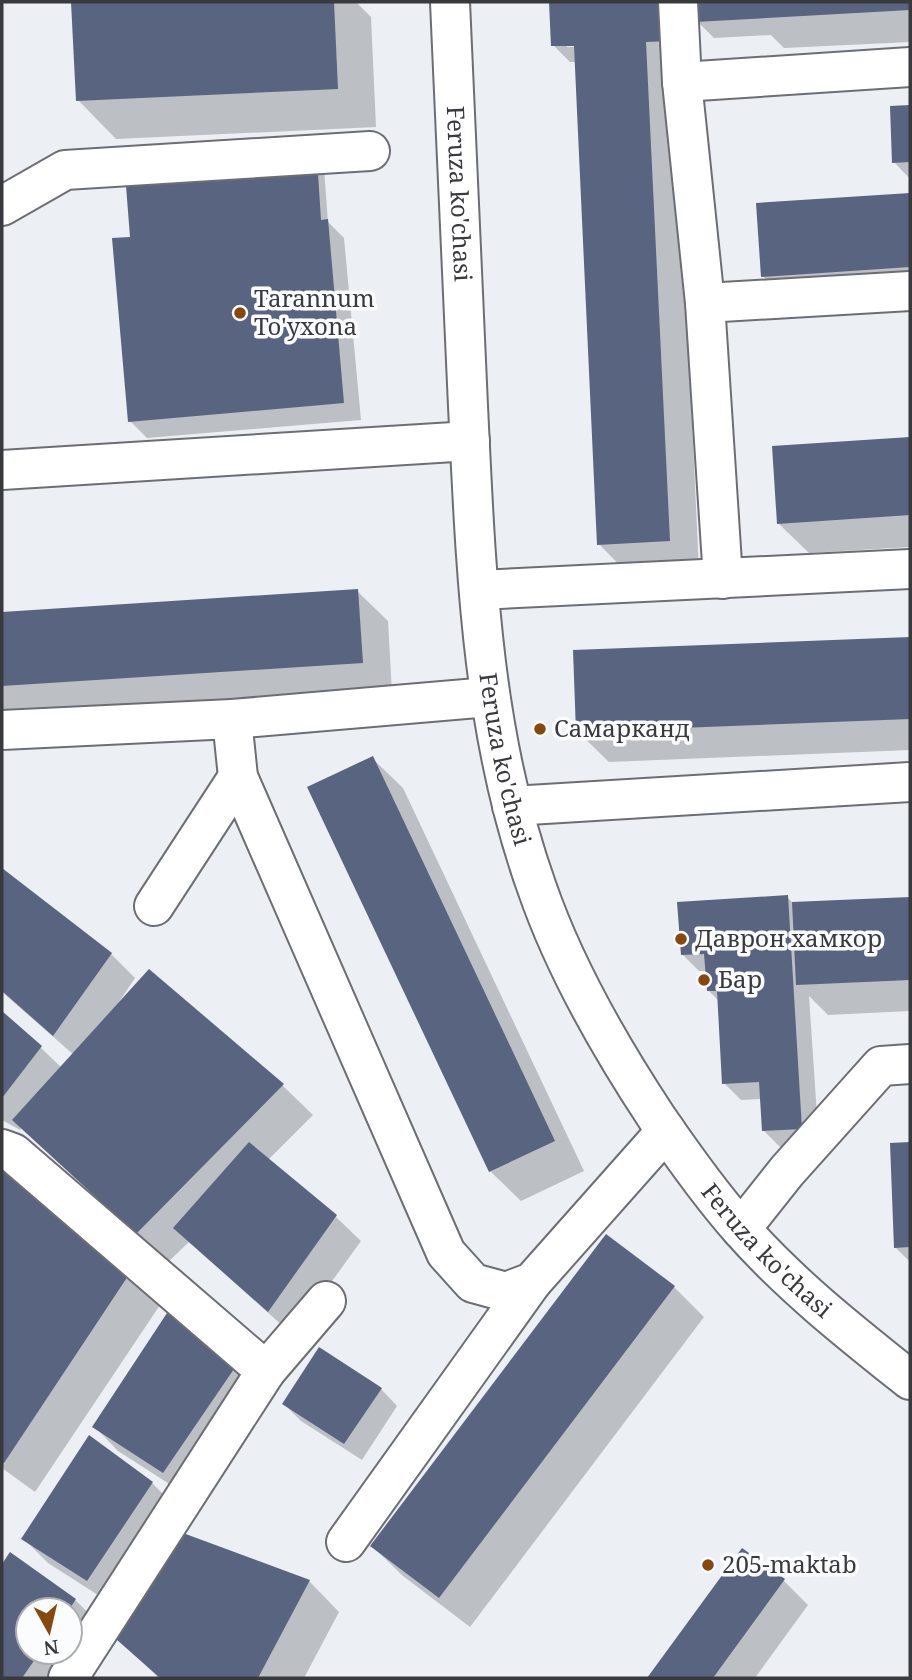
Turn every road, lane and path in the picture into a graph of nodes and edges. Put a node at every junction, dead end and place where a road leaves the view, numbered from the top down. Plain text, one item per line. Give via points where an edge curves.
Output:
1 (450, 2) edge
2 (678, 2) edge
3 (910, 67) edge
4 (682, 82) junction
5 (370, 151) dead end
6 (2, 206) edge
7 (910, 290) edge
8 (705, 303) junction
9 (470, 441) junction
10 (2, 470) edge
11 (910, 569) edge
12 (723, 579) junction
13 (479, 590) junction
14 (489, 697) junction
15 (232, 719) junction
16 (2, 730) edge
17 (238, 777) junction
18 (910, 782) edge
19 (512, 806) junction
20 (154, 906) dead end
21 (910, 1064) edge
22 (666, 1131) junction
23 (2, 1149) edge
24 (741, 1229) junction
25 (532, 1282) junction
26 (326, 1301) dead end
27 (266, 1371) junction
28 (910, 1380) edge
29 (346, 1542) dead end
30 (68, 1678) edge

1 - 9 street, Feruza ko'chasi
2 - 4 street
3 - 4 street
4 - 8 street
5 - 6 street via 65,170
7 - 8 street
8 - 12 street
9 - 10 street
9 - 13 street, Feruza ko'chasi
11 - 12 street
12 - 13 street
13 - 14 street, Feruza ko'chasi
14 - 15 street
14 - 19 street, Feruza ko'chasi
15 - 16 street
15 - 17 street
17 - 20 street
17 - 25 street via 446,1253 473,1283 506,1292
18 - 19 street
19 - 22 street, Feruza ko'chasi via 538,891 574,973 617,1055
21 - 24 street via 881,1066
22 - 24 street, Feruza ko'chasi
22 - 25 street
23 - 27 street via 13,1153
24 - 28 street, Feruza ko'chasi via 798,1286
25 - 29 street
26 - 27 street
27 - 30 street

